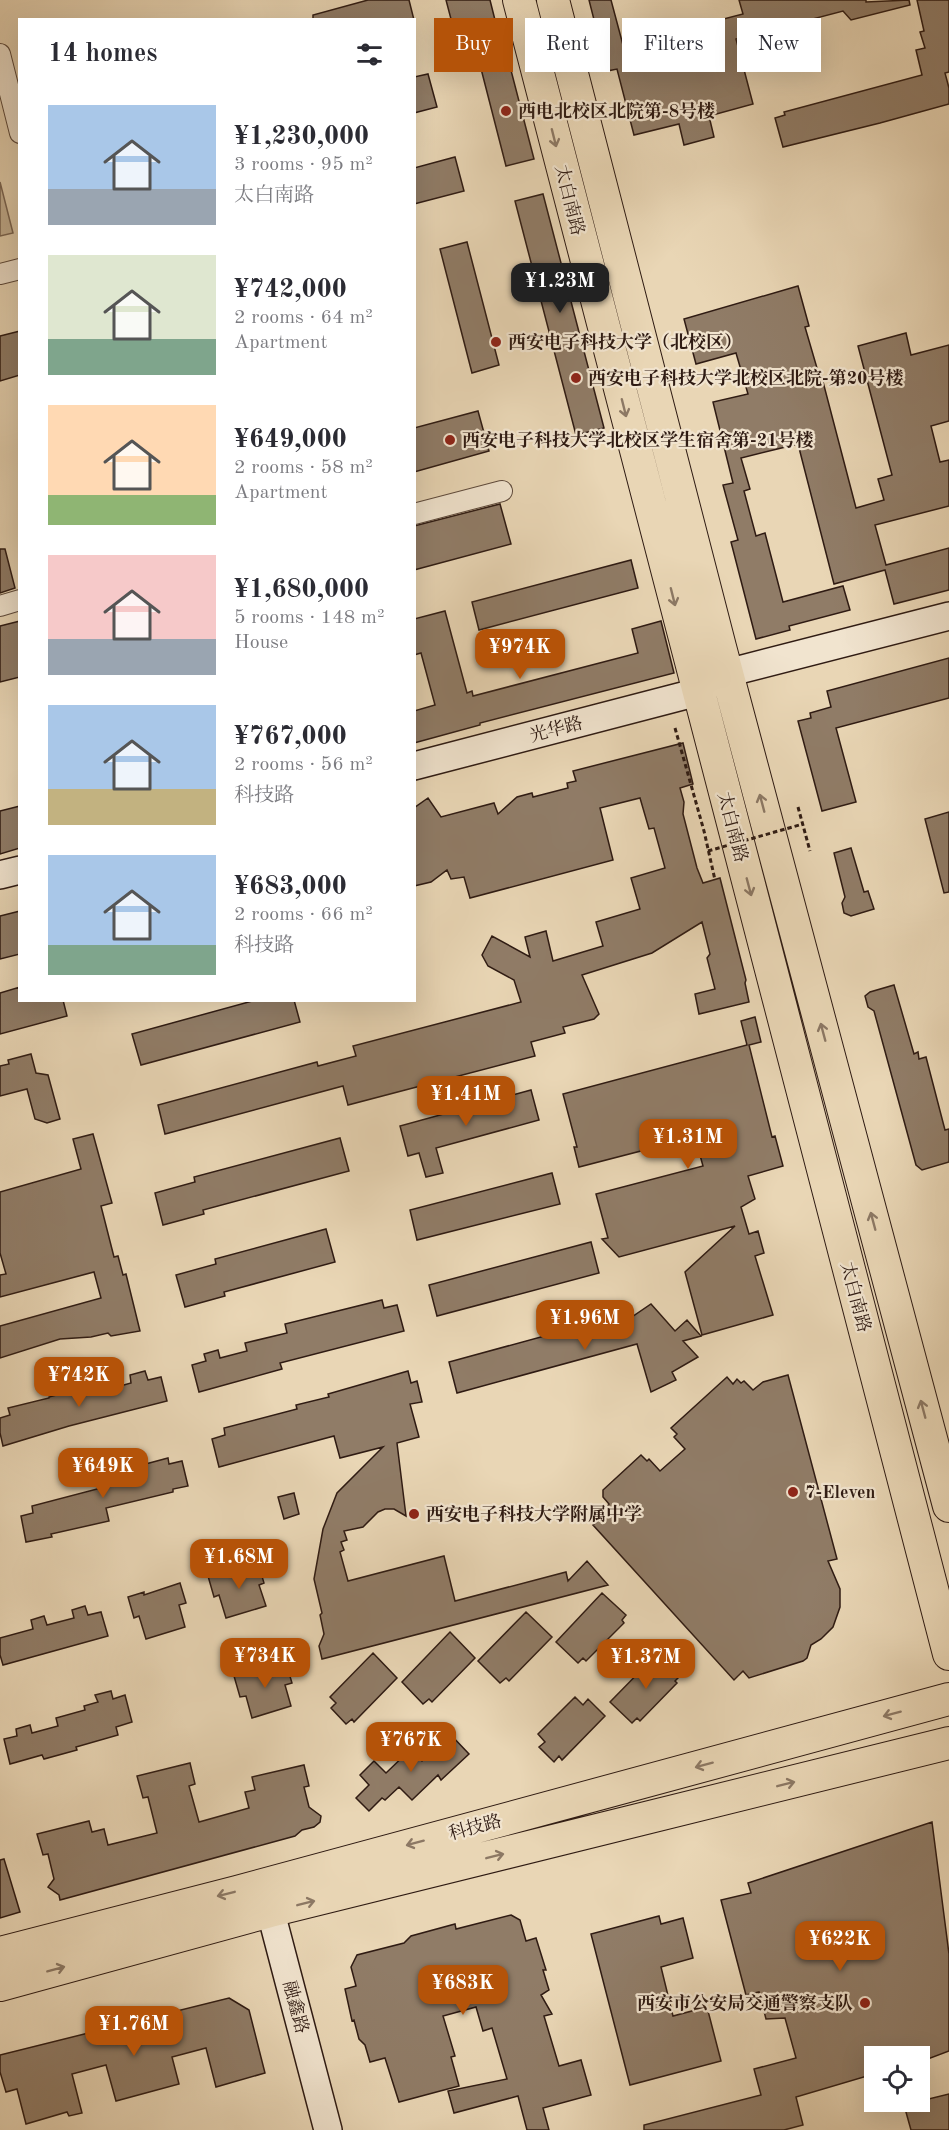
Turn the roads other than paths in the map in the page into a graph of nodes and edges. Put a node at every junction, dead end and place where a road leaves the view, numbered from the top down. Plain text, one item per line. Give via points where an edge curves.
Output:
1 (519, 0) edge
2 (553, 0) edge
3 (0, 54) edge
4 (18, 125) edge
5 (18, 270) edge
6 (0, 274) edge
7 (502, 491) dead end
8 (416, 513) edge
9 (18, 601) edge
10 (0, 606) edge
11 (949, 616) edge
12 (949, 633) edge
13 (730, 682) junction
14 (698, 692) junction
15 (416, 765) edge
16 (18, 870) edge
17 (0, 875) edge
18 (949, 1506) edge
19 (949, 1654) edge
20 (949, 1699) edge
21 (949, 1743) edge
22 (267, 1898) junction
23 (0, 1953) edge
24 (0, 1985) edge
25 (328, 2130) edge

1 -> 14 main road, 太白南路
2 - 13 main road, 太白南路
3 - 4 street
5 - 6 street
7 - 8 street
9 - 10 street
11 - 13 street, 光华路
12 - 13 street, 光华路
13 - 14 street, 光华路
18 -> 13 main road, 太白南路
14 - 15 street, 光华路
14 -> 19 main road, 太白南路
16 - 17 street
20 -> 22 main road, 科技路
22 -> 21 main road, 科技路
22 -> 23 main road, 科技路
24 -> 22 main road, 科技路
22 - 25 street, 融鑫路

